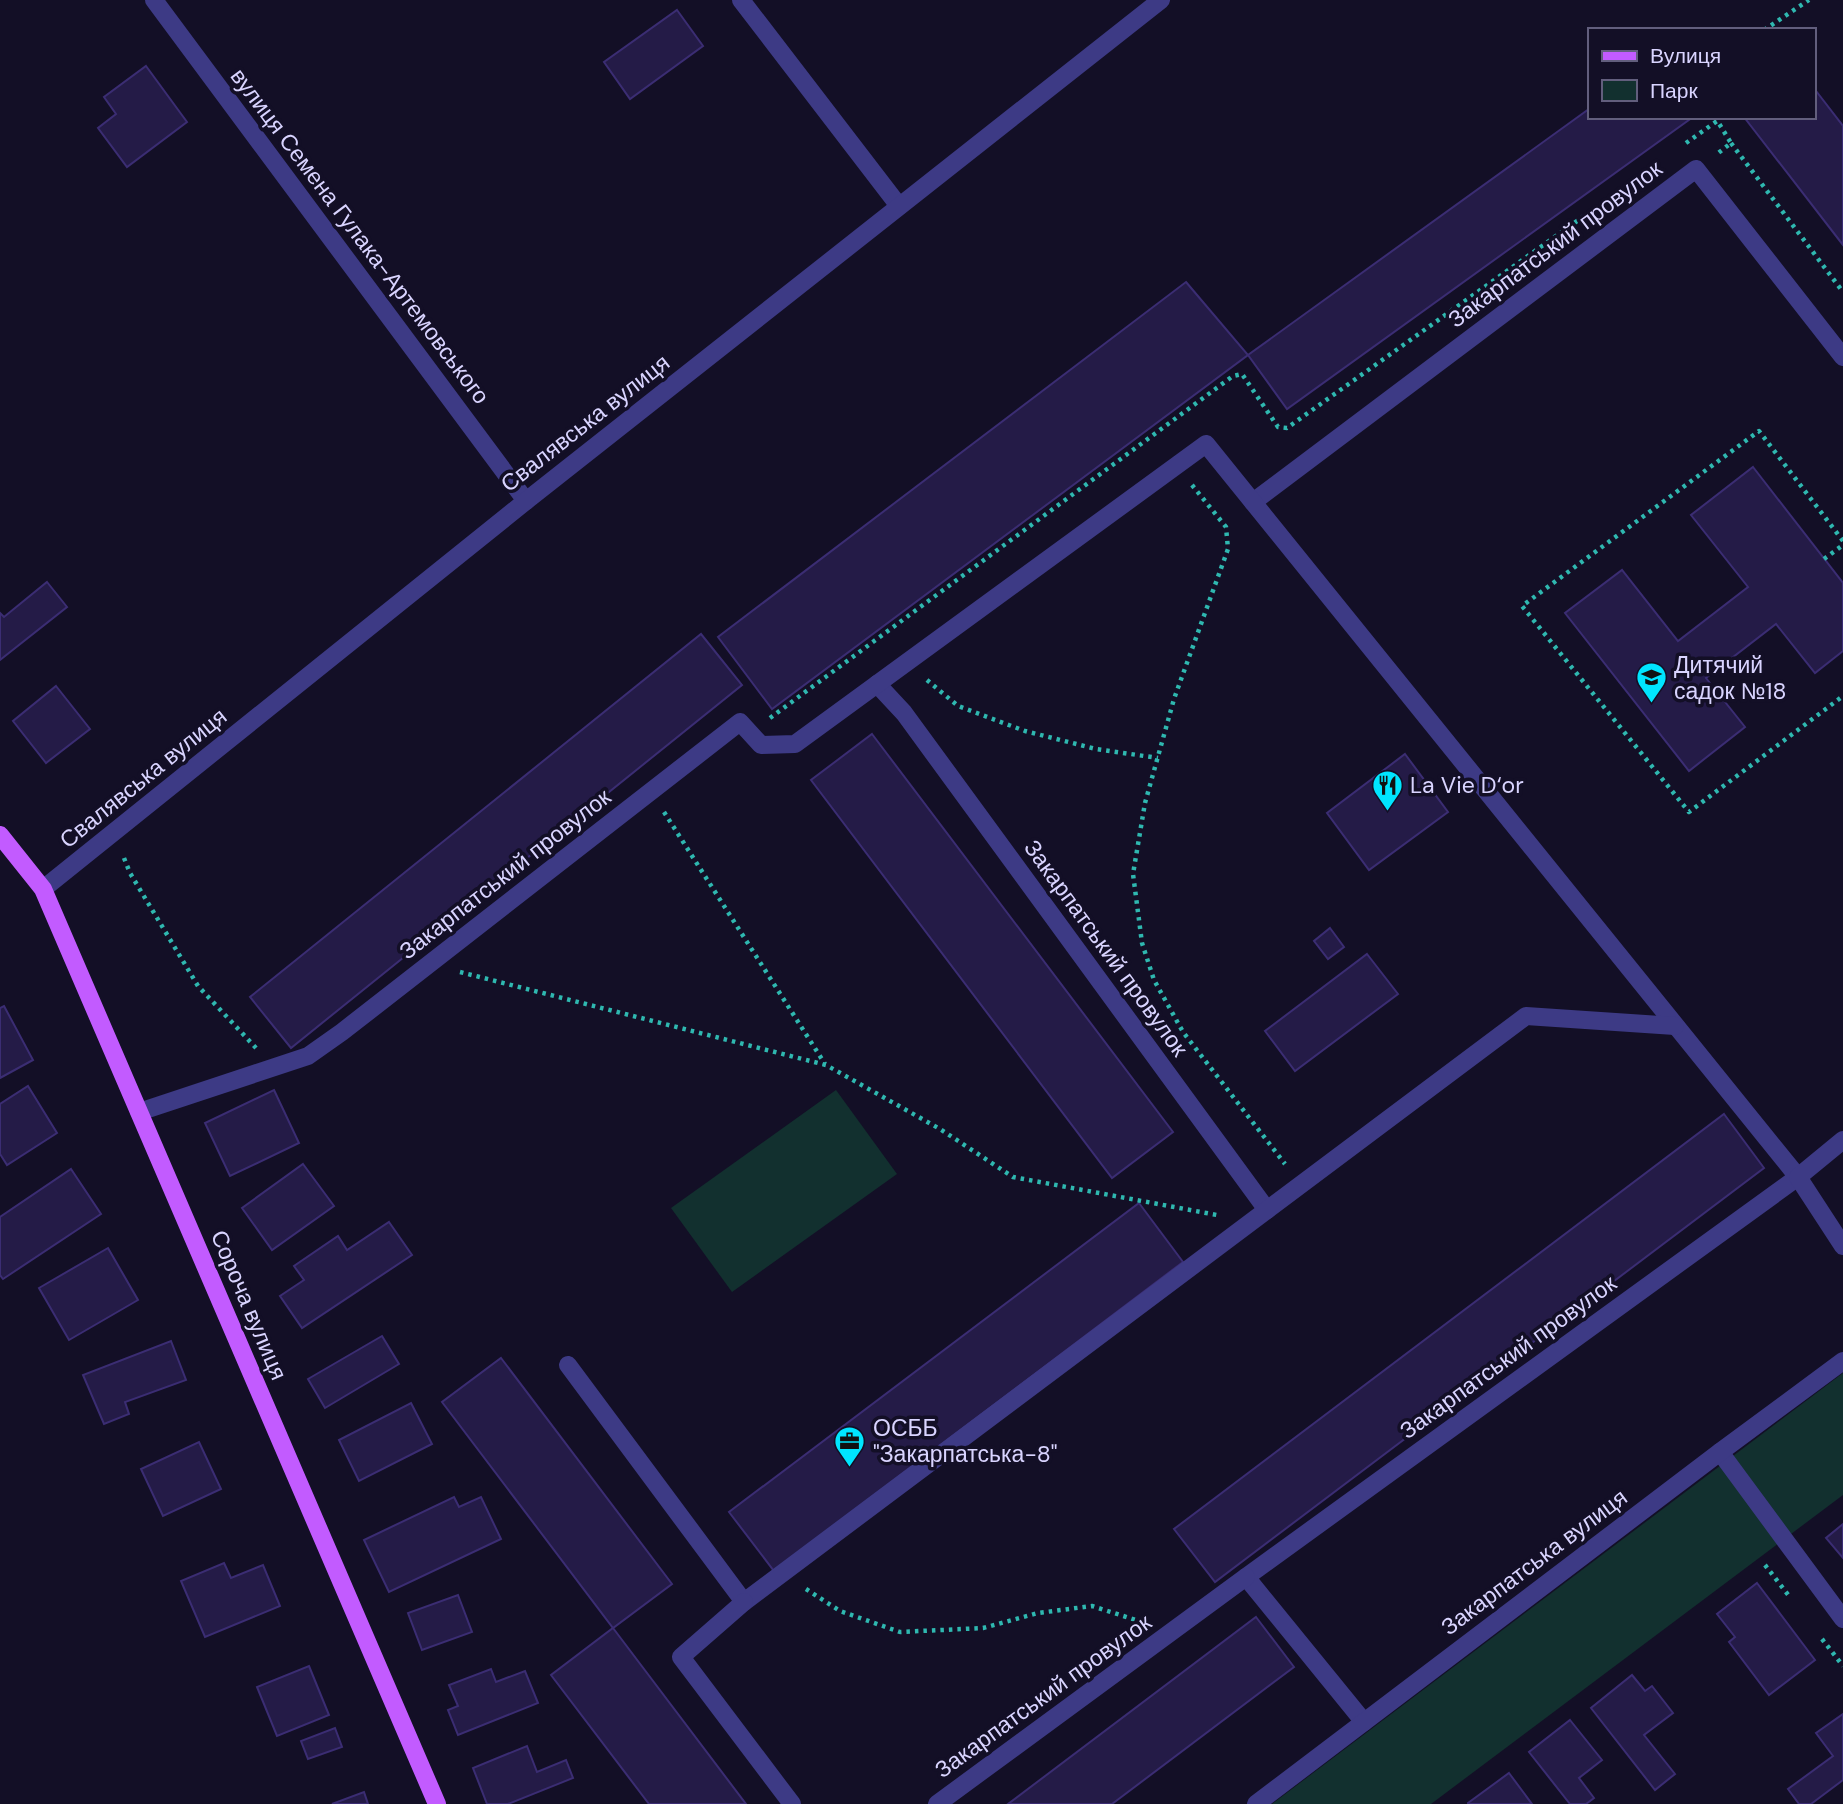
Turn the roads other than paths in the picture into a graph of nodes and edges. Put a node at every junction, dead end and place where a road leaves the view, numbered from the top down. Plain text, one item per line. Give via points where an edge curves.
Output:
1 (154, 0) edge
2 (741, 0) edge
3 (1161, 0) edge
4 (899, 206) junction
5 (1843, 357) edge
6 (526, 501) junction
7 (1253, 502) junction
8 (877, 684) junction
9 (0, 835) edge
10 (43, 889) junction
11 (1675, 1026) junction
12 (139, 1112) junction
13 (1843, 1140) edge
14 (1798, 1177) junction
15 (1267, 1210) junction
16 (1843, 1246) edge
17 (1843, 1361) edge
18 (568, 1365) dead end
19 (1720, 1452) junction
20 (1246, 1577) junction
21 (744, 1602) junction
22 (1843, 1619) edge
23 (1364, 1722) junction
24 (437, 1804) edge
25 (792, 1804) edge
26 (937, 1804) edge
27 (1256, 1804) edge

1 - 6 street, вулиця Семена Гулака-Артемовського
2 - 4 street
3 - 4 street, Свалявська вулиця
4 - 6 street, Свалявська вулиця
5 - 7 street, Закарпатський провулок via 1696,169
6 - 10 street, Свалявська вулиця
7 - 8 street, Закарпатський провулок via 1206,444
7 - 11 street, Закарпатський провулок
8 - 12 street, Закарпатський провулок via 795,744 761,745 740,722 308,1056
8 - 15 street, Закарпатський провулок via 904,713
9 - 10 main road, Сороча вулиця
10 - 12 main road, Сороча вулиця
11 - 14 street, Закарпатський провулок
11 - 15 street via 1526,1016
12 - 24 main road, Сороча вулиця
13 - 14 street, Закарпатський провулок
14 - 16 street, Закарпатський провулок
14 - 20 street, Закарпатський провулок
15 - 21 street
17 - 19 street, Закарпатська вулиця
18 - 21 street
19 - 22 street
19 - 23 street, Закарпатська вулиця
20 - 23 street
20 - 26 street, Закарпатський провулок
21 - 25 street via 681,1657
23 - 27 street, Закарпатська вулиця

